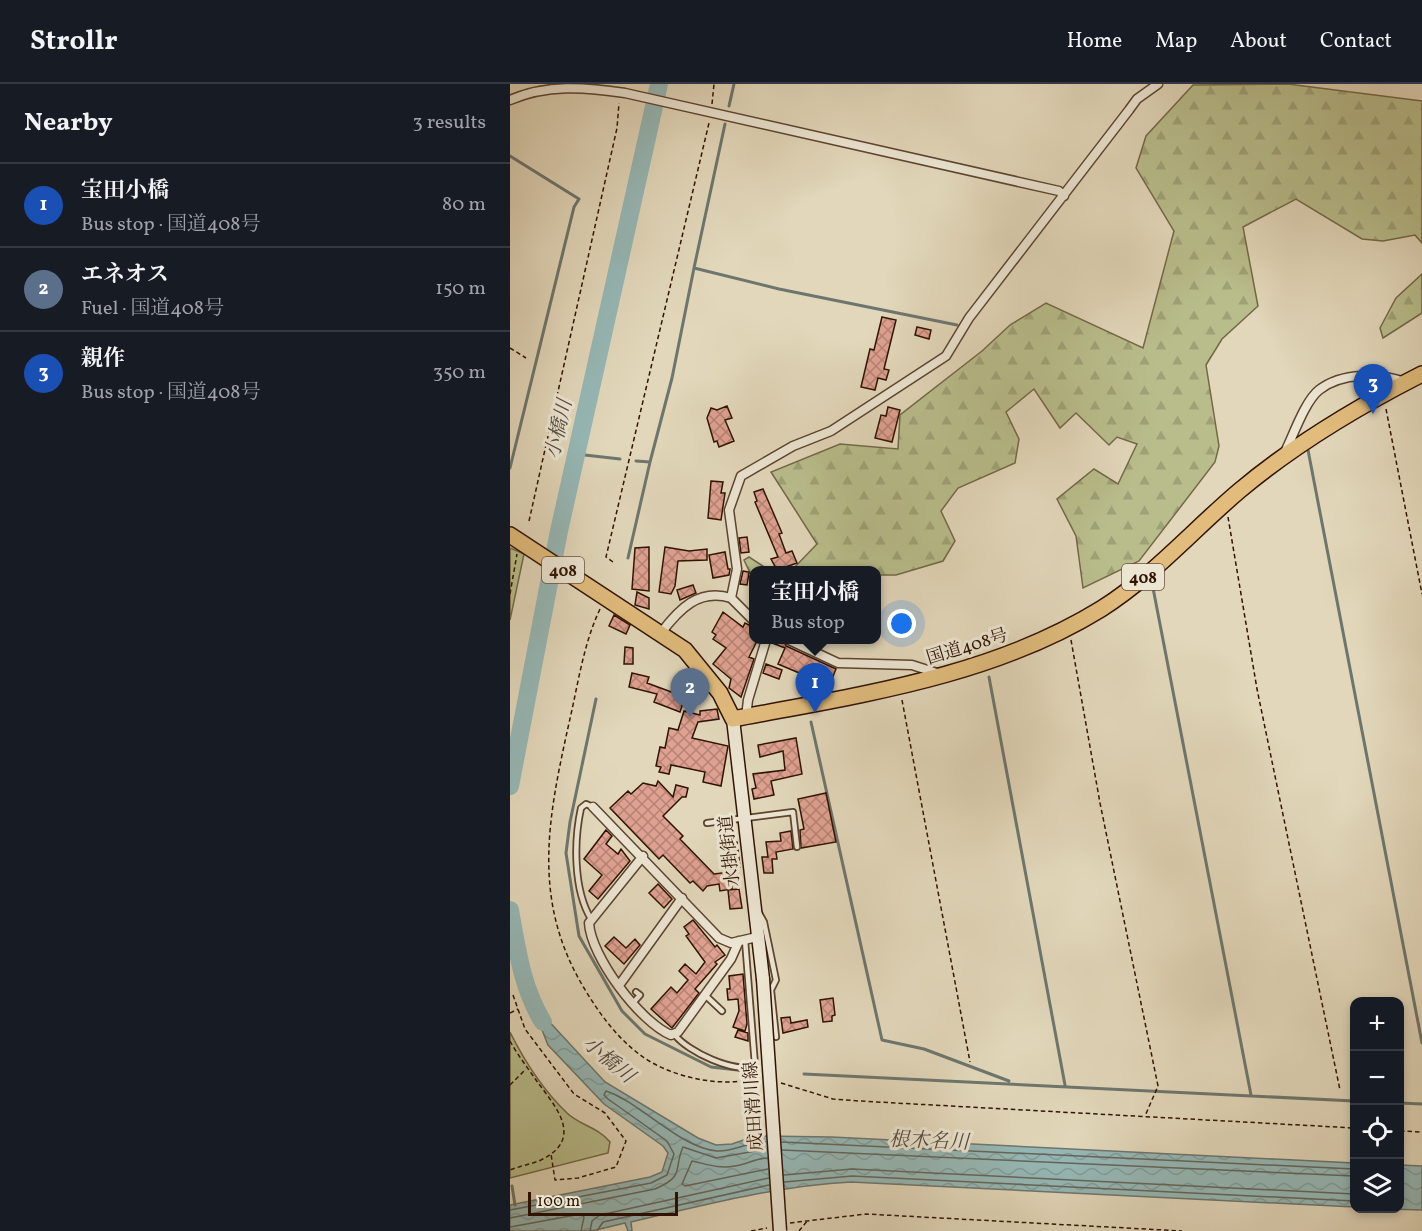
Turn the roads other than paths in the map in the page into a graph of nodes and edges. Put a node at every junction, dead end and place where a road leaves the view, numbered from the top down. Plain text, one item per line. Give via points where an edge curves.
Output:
1 (1158, 84) edge
2 (576, 85) edge
3 (510, 100) edge
4 (1064, 195) junction
5 (1422, 374) edge
6 (1406, 382) junction
7 (1283, 456) junction
8 (516, 543) edge
9 (731, 598) junction
10 (749, 617) edge
11 (661, 633) junction
12 (765, 644) edge
13 (799, 644) edge
14 (943, 675) junction
15 (740, 718) junction
16 (593, 807) joint
17 (744, 819) junction
18 (707, 823) dead end
19 (797, 847) dead end
20 (643, 856) junction
21 (682, 898) junction
22 (753, 910) junction
23 (591, 919) junction
24 (747, 939) junction
25 (763, 979) joint
26 (620, 984) junction
27 (636, 992) dead end
28 (705, 995) junction
29 (633, 1003) junction
30 (722, 1011) dead end
31 (675, 1035) junction
32 (776, 1037) dead end
33 (778, 1228) edge

1 - 4 street via 1137,99
2 - 3 street via 540,88
2 - 4 street via 709,110
4 - 9 street via 969,318 946,357 831,431 793,446 741,476 729,510 737,569
5 - 6 highway, 国道408号 / 408
6 - 7 highway, 国道408号 / 408 via 1323,428
6 - 7 street via 1348,377 1318,390
7 - 14 highway, 国道408号 / 408 via 1129,590 1067,628 998,659
8 - 11 highway, 408
9 - 10 street
9 - 11 street via 705,595 687,604
11 - 15 highway, 408 via 696,660
12 - 15 street
13 - 14 street via 838,663 912,665
14 - 15 highway, 国道408号 / 408
15 - 17 main road, 水掛街道
16 - 20 street
16 - 23 lane via 586,804 581,808 574,848
17 - 18 lane
17 - 19 lane via 793,812
17 - 22 main road, 水掛街道
20 - 21 street
20 - 23 street
21 - 24 street via 719,938 731,943
21 - 26 street
22 - 24 main road, 水掛街道
22 - 32 lane via 761,913 764,922 776,980 771,990
23 - 26 street via 594,944
24 - 25 main road, 水掛街道
24 - 28 street
24 - 31 lane via 755,1065 730,1066 706,1057
25 - 33 main road, 成田滑川線, bridge
26 - 29 street
27 - 29 lane via 640,995
28 - 30 lane
28 - 31 street
29 - 31 street via 656,1026

